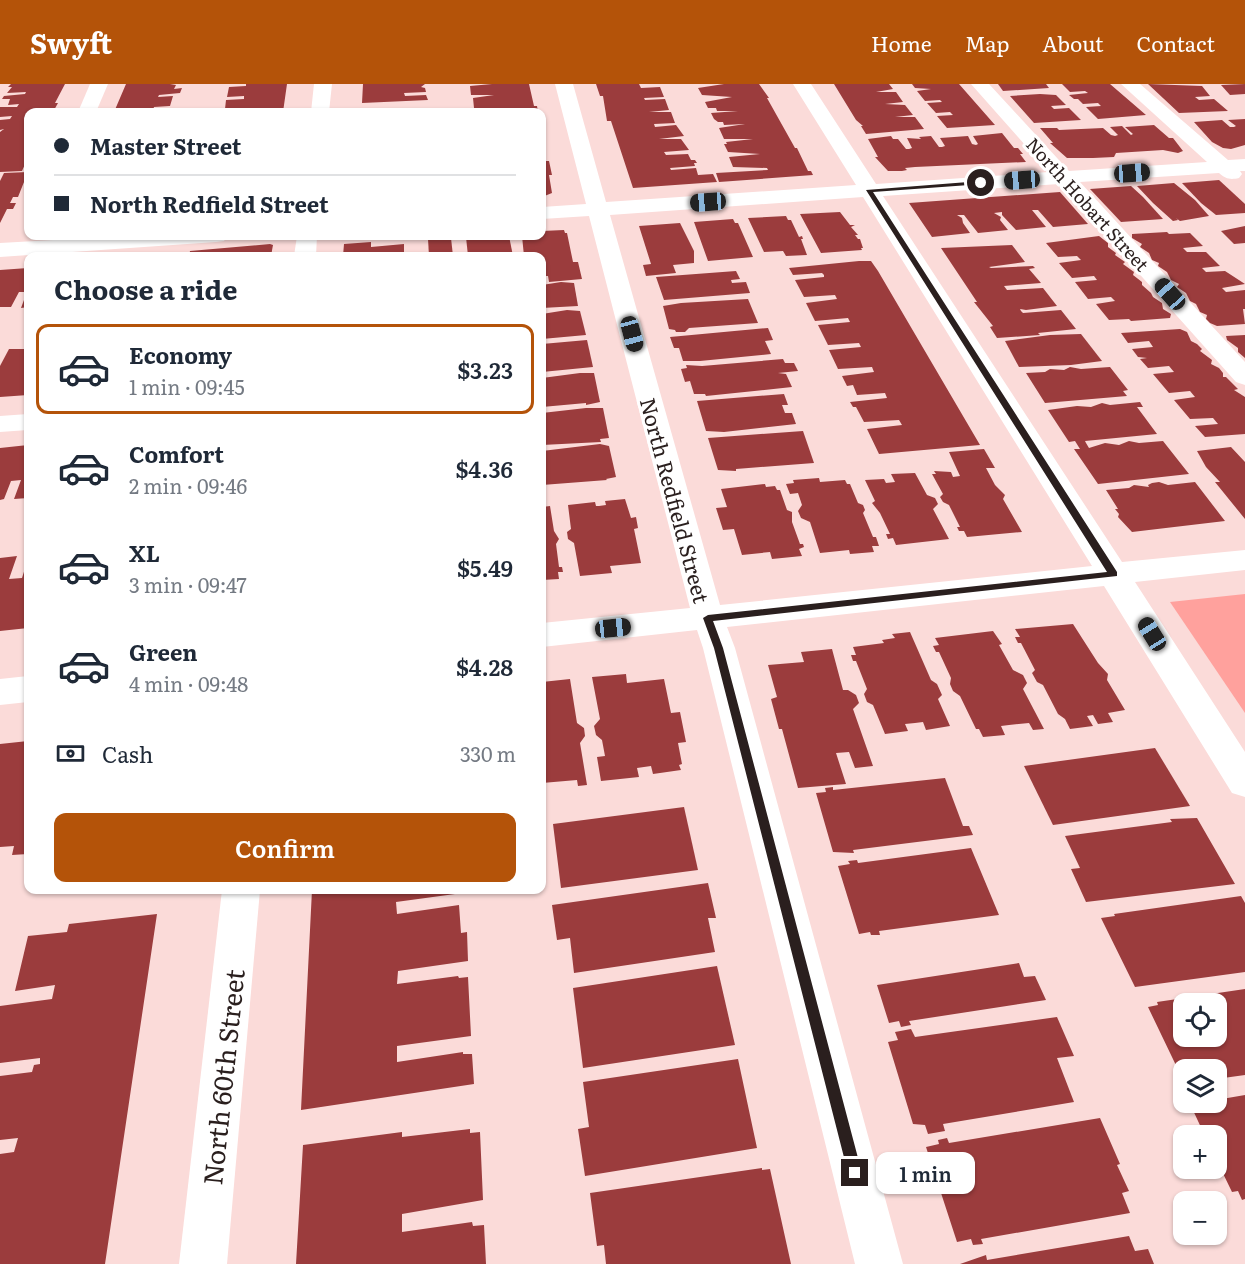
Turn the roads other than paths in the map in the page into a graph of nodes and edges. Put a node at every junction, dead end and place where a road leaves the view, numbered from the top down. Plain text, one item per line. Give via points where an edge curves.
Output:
1 (99, 84) edge
2 (323, 84) edge
3 (564, 84) edge
4 (802, 84) edge
5 (980, 84) edge
6 (1130, 84) edge
7 (89, 108) edge
8 (320, 108) edge
9 (1245, 165) edge
10 (1223, 166) junction
11 (1064, 178) junction
12 (1245, 186) edge
13 (869, 190) junction
14 (598, 210) junction
15 (546, 213) edge
16 (91, 240) edge
17 (29, 242) edge
18 (0, 250) edge
19 (1245, 377) edge
20 (24, 422) edge
21 (0, 424) edge
22 (1245, 560) edge
23 (1114, 574) junction
24 (708, 618) junction
25 (546, 635) edge
26 (24, 689) edge
27 (0, 692) edge
28 (1245, 782) edge
29 (241, 894) edge
30 (203, 1264) edge
31 (879, 1264) edge

1 - 7 street
2 - 8 street
3 - 14 street, North Redfield Street
4 - 13 street
5 - 11 street, North Hobart Street
6 - 10 street
9 - 10 street
10 - 11 street
10 - 12 street
11 - 13 street
11 - 19 street, North Hobart Street
13 - 14 street
13 - 23 street
14 - 15 street
14 - 24 street, North Redfield Street
16 - 17 street
17 - 18 street
20 - 21 street
22 - 23 street
23 - 24 street
23 - 28 street
24 - 25 street
24 - 31 street, North Redfield Street
26 - 27 street
29 - 30 street, North 60th Street

